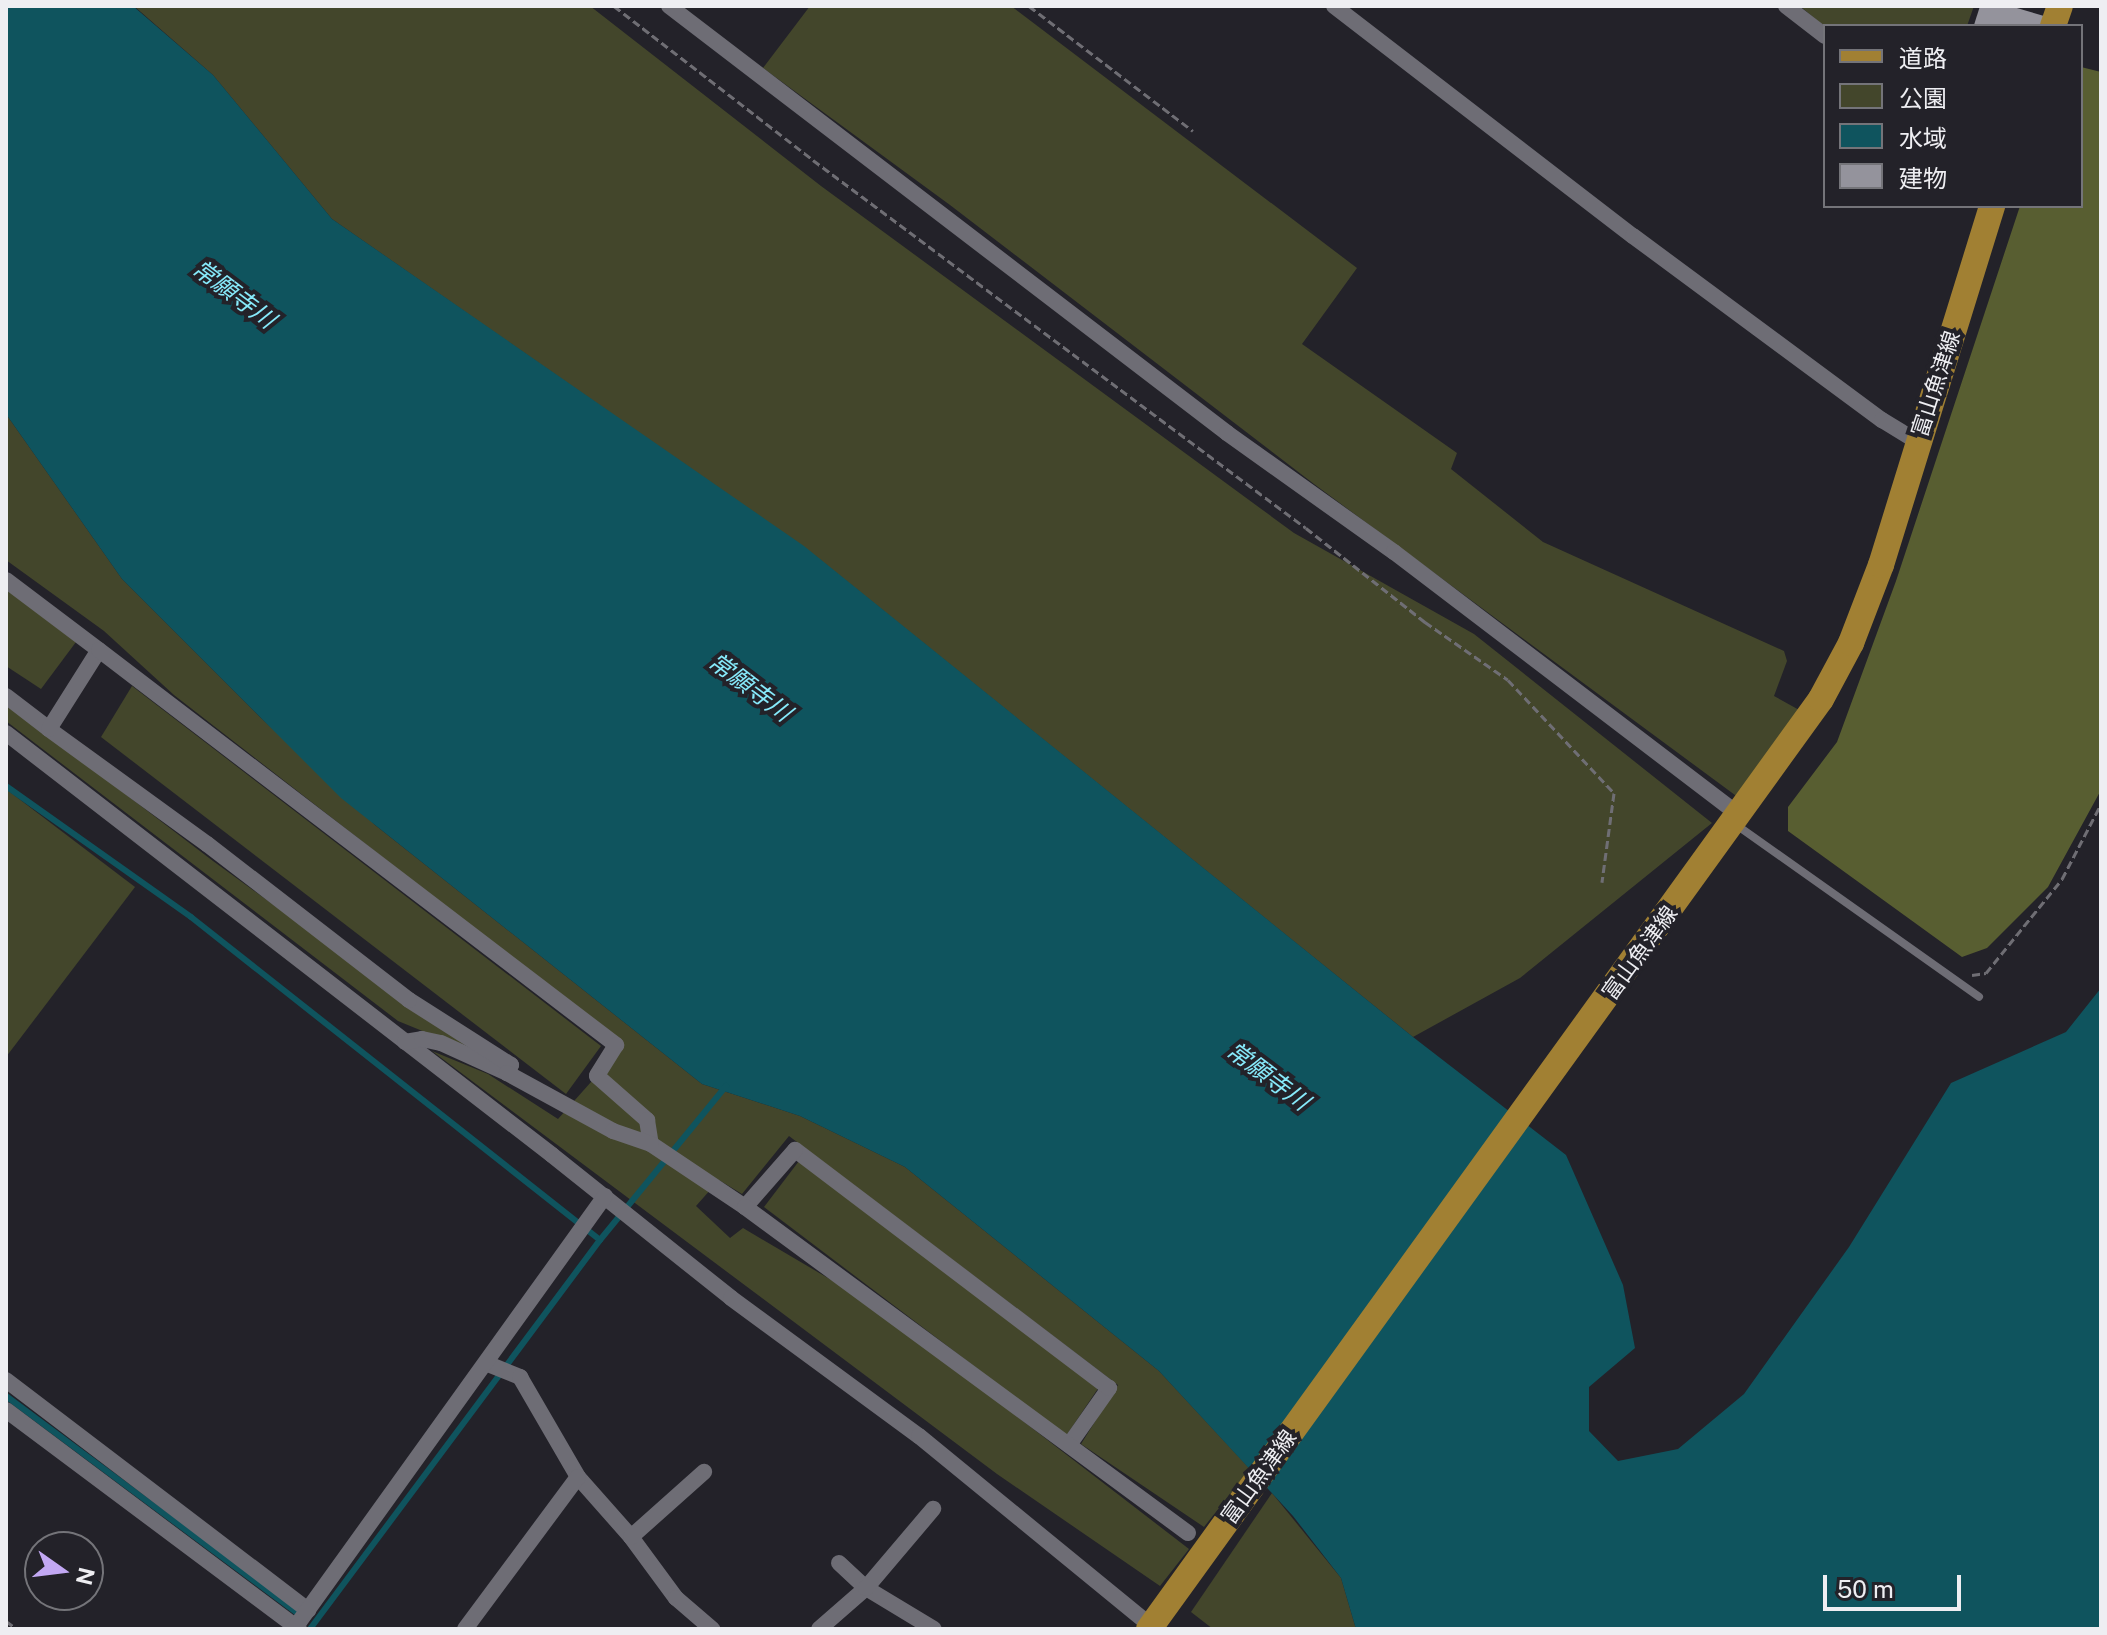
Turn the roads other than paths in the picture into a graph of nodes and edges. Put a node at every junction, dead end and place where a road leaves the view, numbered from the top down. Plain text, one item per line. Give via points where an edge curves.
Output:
1 (669, 6) edge
2 (1334, 6) edge
3 (1786, 6) edge
4 (1823, 34) edge
5 (1991, 208) edge
6 (1918, 442) junction
7 (6, 580) edge
8 (99, 650) junction
9 (6, 696) edge
10 (49, 729) junction
11 (6, 733) edge
12 (1734, 824) junction
13 (1979, 997) dead end
14 (405, 1042) junction
15 (507, 1073) junction
16 (651, 1144) junction
17 (605, 1196) junction
18 (745, 1207) junction
19 (488, 1364) junction
20 (6, 1380) edge
21 (6, 1410) edge
22 (1069, 1445) junction
23 (704, 1472) dead end
24 (578, 1477) junction
25 (933, 1509) dead end
26 (1188, 1533) dead end
27 (631, 1537) junction
28 (839, 1563) dead end
29 (866, 1588) junction
30 (308, 1610) junction
31 (296, 1628) edge
32 (1150, 1628) edge
33 (465, 1629) edge
34 (712, 1629) edge
35 (819, 1629) edge
36 (934, 1629) edge

1 - 12 street via 1227,433 1394,552
2 - 6 street via 1633,236
3 - 4 street
5 - 6 main road, 富山魚津線
6 - 12 main road, 富山魚津線 via 1851,643 1787,751
7 - 8 street
8 - 10 street
8 - 16 street via 616,1045 597,1076 647,1120
9 - 10 street
10 - 15 street via 409,1000 511,1065
11 - 14 street
12 - 13 lane
12 - 32 main road, 富山魚津線
14 - 15 street via 441,1043
14 - 17 street
15 - 16 street via 613,1131
16 - 18 street
17 - 19 street
17 - 32 street via 731,1298 919,1436
18 - 22 street
18 - 22 street via 795,1150 1109,1388
19 - 24 street via 520,1377
19 - 30 street
20 - 30 street
21 - 31 street
22 - 26 street
23 - 27 street
24 - 27 street
24 - 33 street
25 - 29 street
27 - 34 street via 676,1598
28 - 29 street
29 - 35 street
29 - 36 street
30 - 31 street

